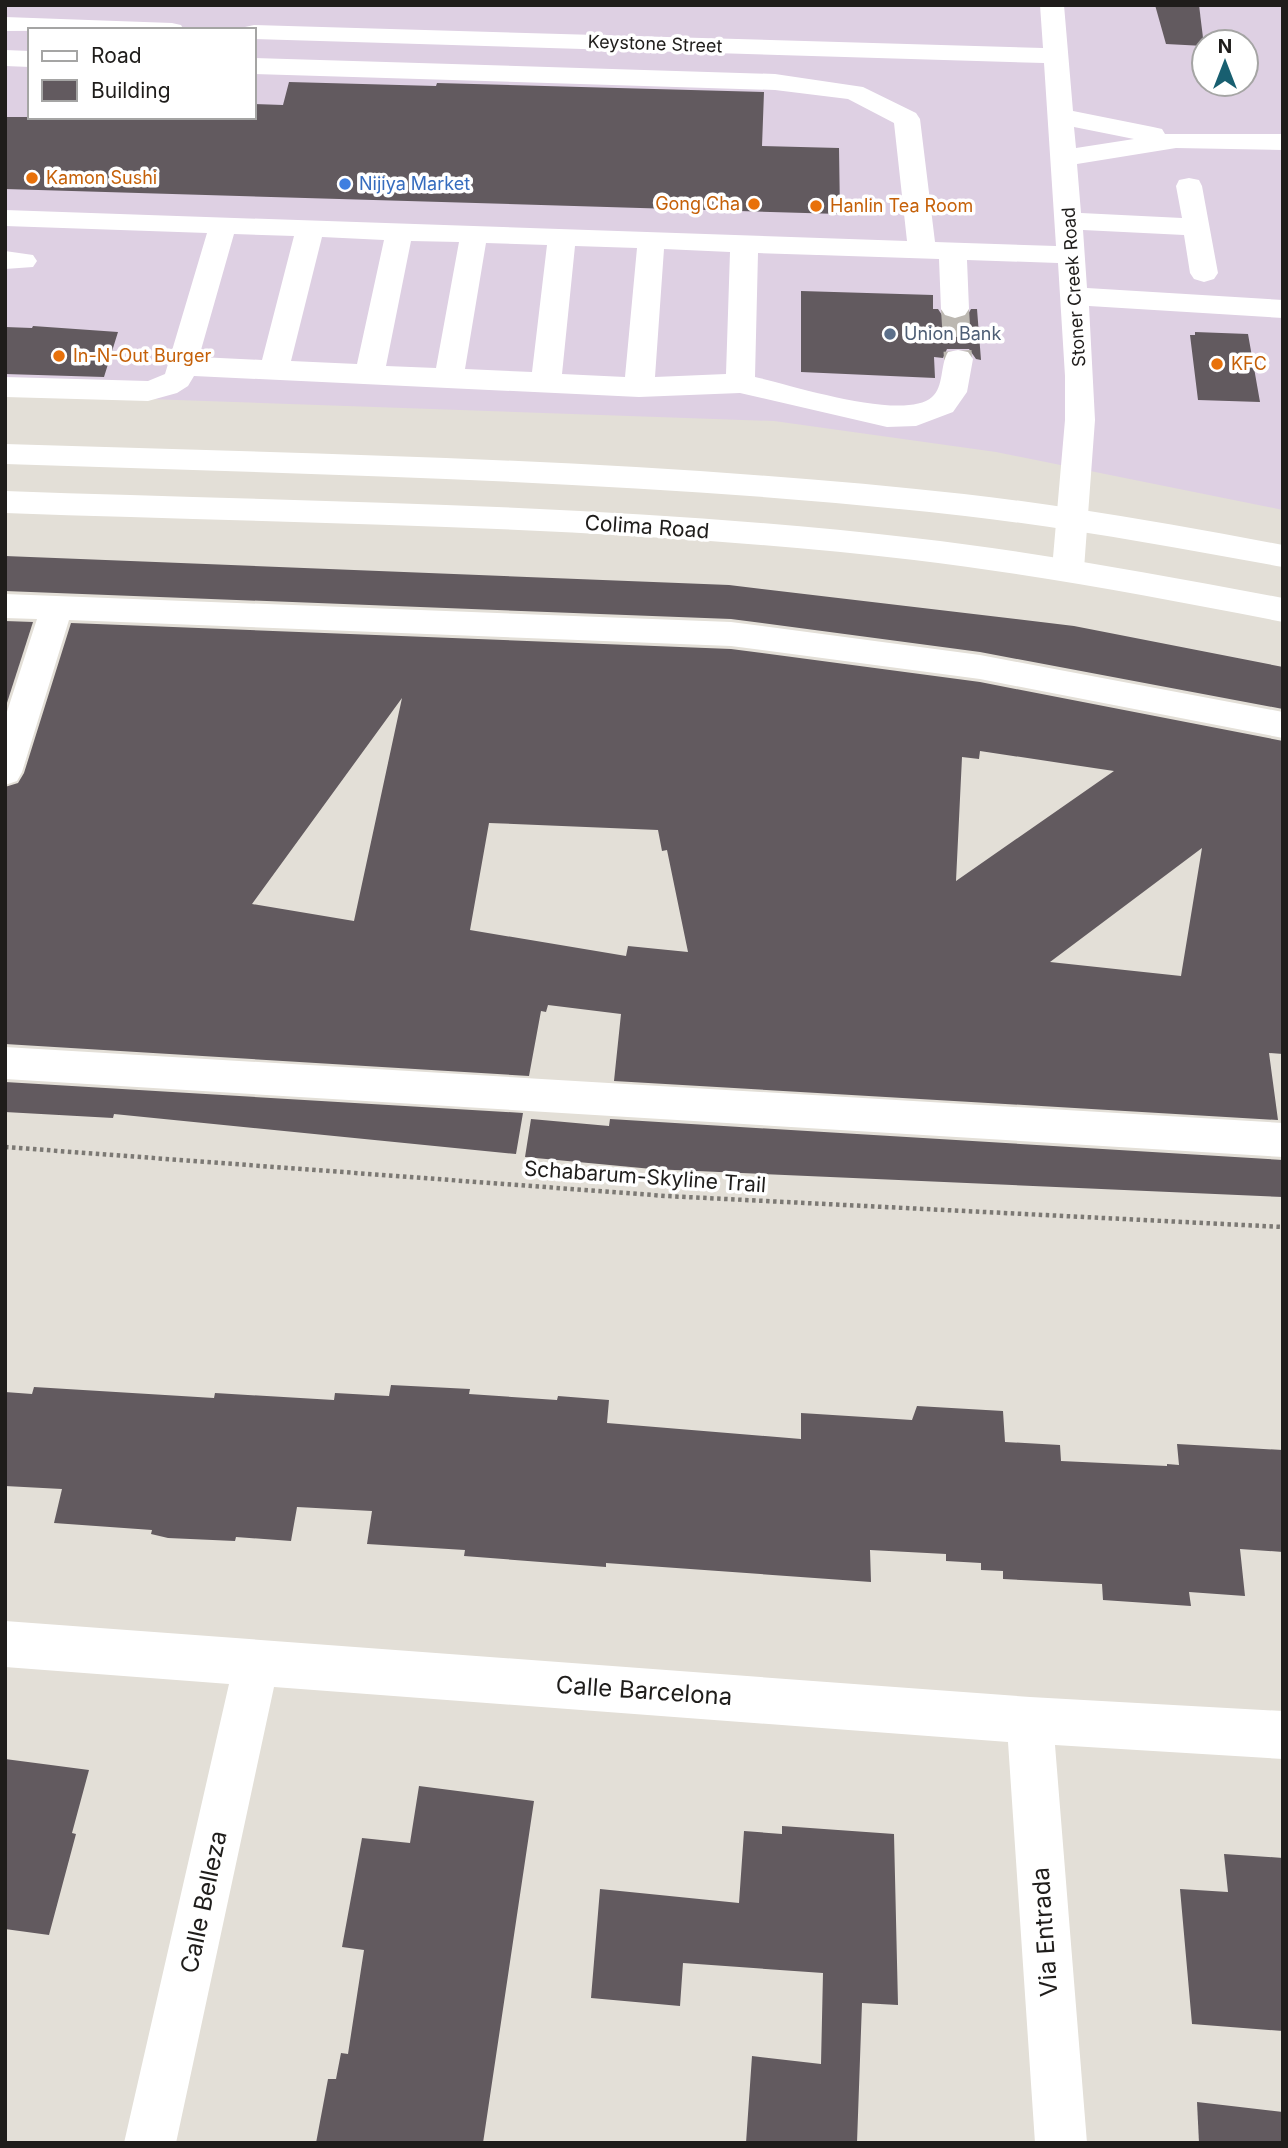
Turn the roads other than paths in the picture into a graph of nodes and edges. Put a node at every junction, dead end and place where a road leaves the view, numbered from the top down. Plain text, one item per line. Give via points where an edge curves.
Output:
1 (1052, 5) edge
2 (5, 24) edge
3 (105, 28) edge
4 (256, 32) edge
5 (514, 40) junction
6 (772, 48) junction
7 (1056, 56) junction
8 (5, 58) edge
9 (28, 59) edge
10 (256, 66) edge
11 (509, 74) junction
12 (775, 82) junction
13 (1062, 117) junction
14 (1176, 140) junction
15 (1283, 142) edge
16 (1066, 158) junction
17 (1189, 186) dead end
18 (5, 218) edge
19 (1070, 220) junction
20 (223, 226) junction
21 (1196, 227) junction
22 (310, 229) junction
23 (399, 232) junction
24 (474, 234) junction
25 (562, 238) junction
26 (651, 241) junction
27 (744, 245) junction
28 (922, 250) junction
29 (953, 251) junction
30 (1072, 256) junction
31 (1204, 273) dead end
32 (1075, 296) junction
33 (955, 309) tunnel mouth
34 (1283, 309) edge
35 (958, 359) tunnel mouth
36 (183, 366) junction
37 (274, 370) junction
38 (369, 375) junction
39 (449, 378) junction
40 (546, 383) junction
41 (740, 383) junction
42 (5, 387) edge
43 (639, 387) junction
44 (5, 454) edge
45 (5, 502) edge
46 (1072, 518) junction
47 (1283, 556) edge
48 (1068, 569) junction
49 (5, 606) edge
50 (57, 608) junction
51 (1283, 610) edge
52 (1283, 725) edge
53 (5, 772) edge
54 (5, 1063) edge
55 (1283, 1140) edge
56 (5, 1644) edge
57 (257, 1661) junction
58 (1030, 1720) junction
59 (1283, 1735) edge
60 (150, 2143) edge
61 (1061, 2143) edge

1 - 7 street, Stoner Creek Road
2 - 3 street
4 - 5 street, Keystone Street
5 - 6 street, Keystone Street
5 - 11 street
6 - 7 street, Keystone Street
6 - 12 street
7 - 13 street, Stoner Creek Road
8 - 9 street
10 - 11 street
11 - 12 street
12 - 28 street via 854,92 907,119
13 - 14 street
13 - 16 street, Stoner Creek Road
14 - 15 street
14 - 16 street
16 - 19 street, Stoner Creek Road
17 - 21 street
18 - 20 street
19 - 21 street
19 - 30 street, Stoner Creek Road
20 - 22 street
20 - 36 street
21 - 31 street
22 - 23 street
22 - 37 street
23 - 24 street
23 - 38 street
24 - 25 street
24 - 39 street
25 - 26 street
25 - 40 street
26 - 27 street
26 - 43 street
27 - 28 street
27 - 41 street
28 - 29 street
29 - 30 street
29 - 33 street
30 - 32 street, Stoner Creek Road
32 - 34 street
32 - 46 street, Stoner Creek Road via 1080,409
35 - 41 street via 952,392 942,405 916,416 887,417
36 - 37 street
36 - 42 street via 178,379 148,391
37 - 38 street
38 - 39 street
39 - 40 street
40 - 43 street
41 - 43 street
44 - 46 street via 639,478 914,498
45 - 48 street, Colima Road via 622,524 898,547
46 - 47 street
46 - 48 street, Stoner Creek Road
48 - 51 street, Colima Road
49 - 50 street
50 - 52 street via 731,634 980,667
50 - 53 street
54 - 55 street
56 - 57 street, Calle Barcelona
57 - 58 street, Calle Barcelona
57 - 60 street, Calle Belleza
58 - 59 street, Calle Barcelona
58 - 61 street, Via Entrada

